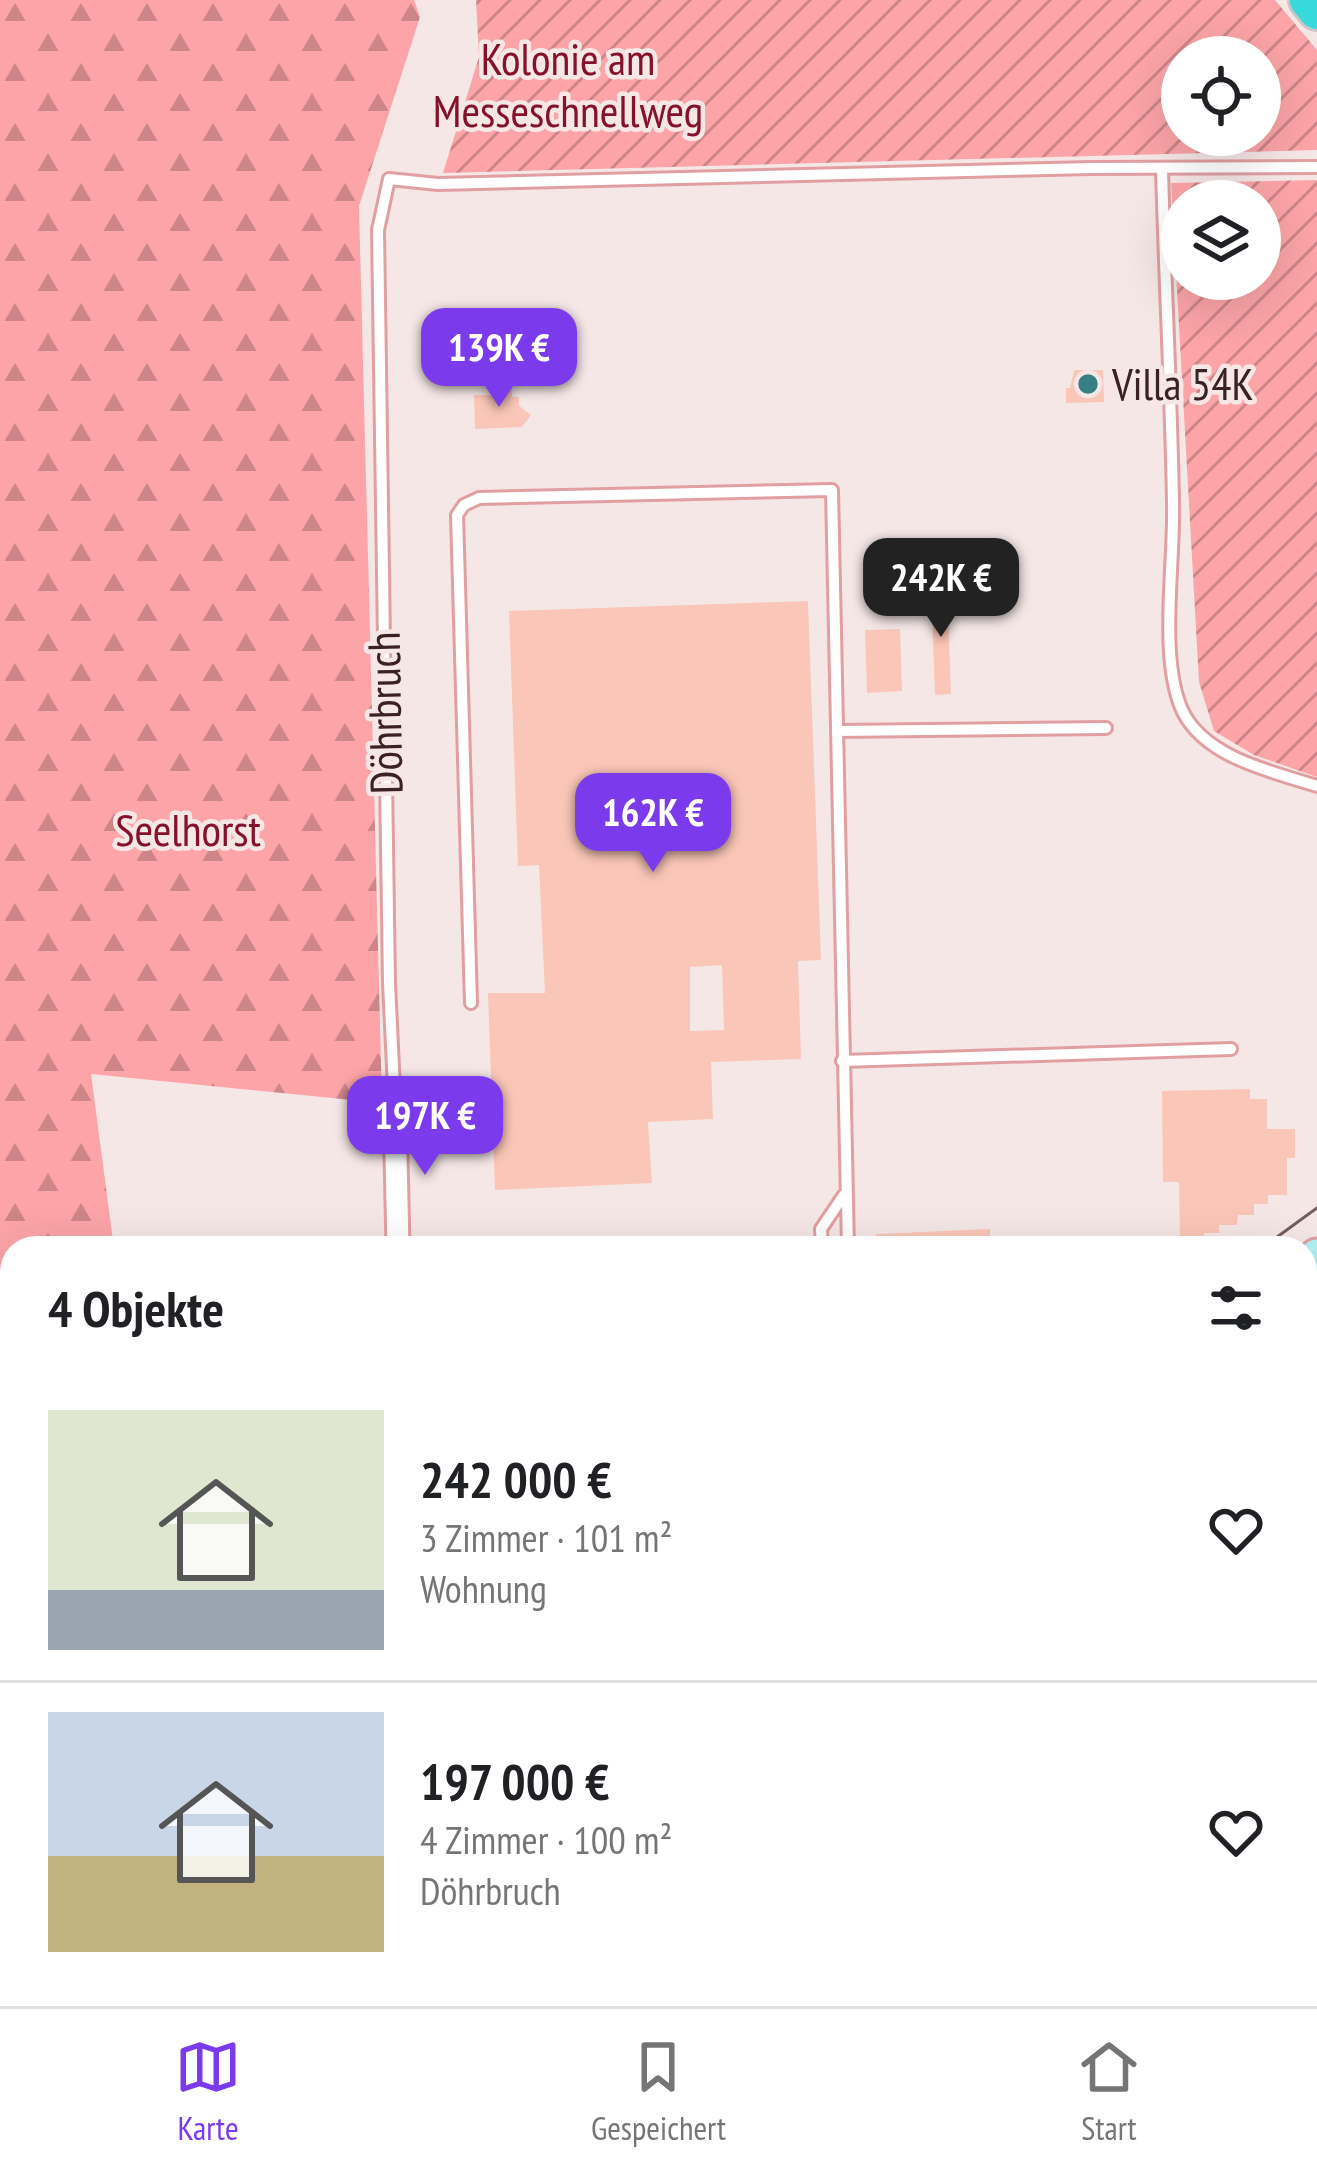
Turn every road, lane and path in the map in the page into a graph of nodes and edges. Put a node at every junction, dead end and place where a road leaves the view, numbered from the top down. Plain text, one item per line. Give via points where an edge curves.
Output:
1 (1309, 0) edge
2 (1317, 11) edge
3 (1317, 167) edge
4 (1162, 170) junction
5 (1106, 728) dead end
6 (837, 731) junction
7 (1317, 786) edge
8 (471, 1003) dead end
9 (1231, 1049) dead end
10 (842, 1061) junction
11 (395, 1110) joint
12 (846, 1192) junction
13 (398, 1236) edge
14 (821, 1236) edge
15 (848, 1236) edge

1 - 2 highway
3 - 4 lane
4 - 7 lane via 1171,671 1184,713 1204,740
4 - 11 lane, Döhrbruch via 389,179 378,230
5 - 6 lane
6 - 8 lane via 832,490 479,498 464,505 457,515
6 - 10 lane
9 - 10 lane
10 - 12 lane
11 - 13 street, Döhrbruch
12 - 14 lane
12 - 15 lane

